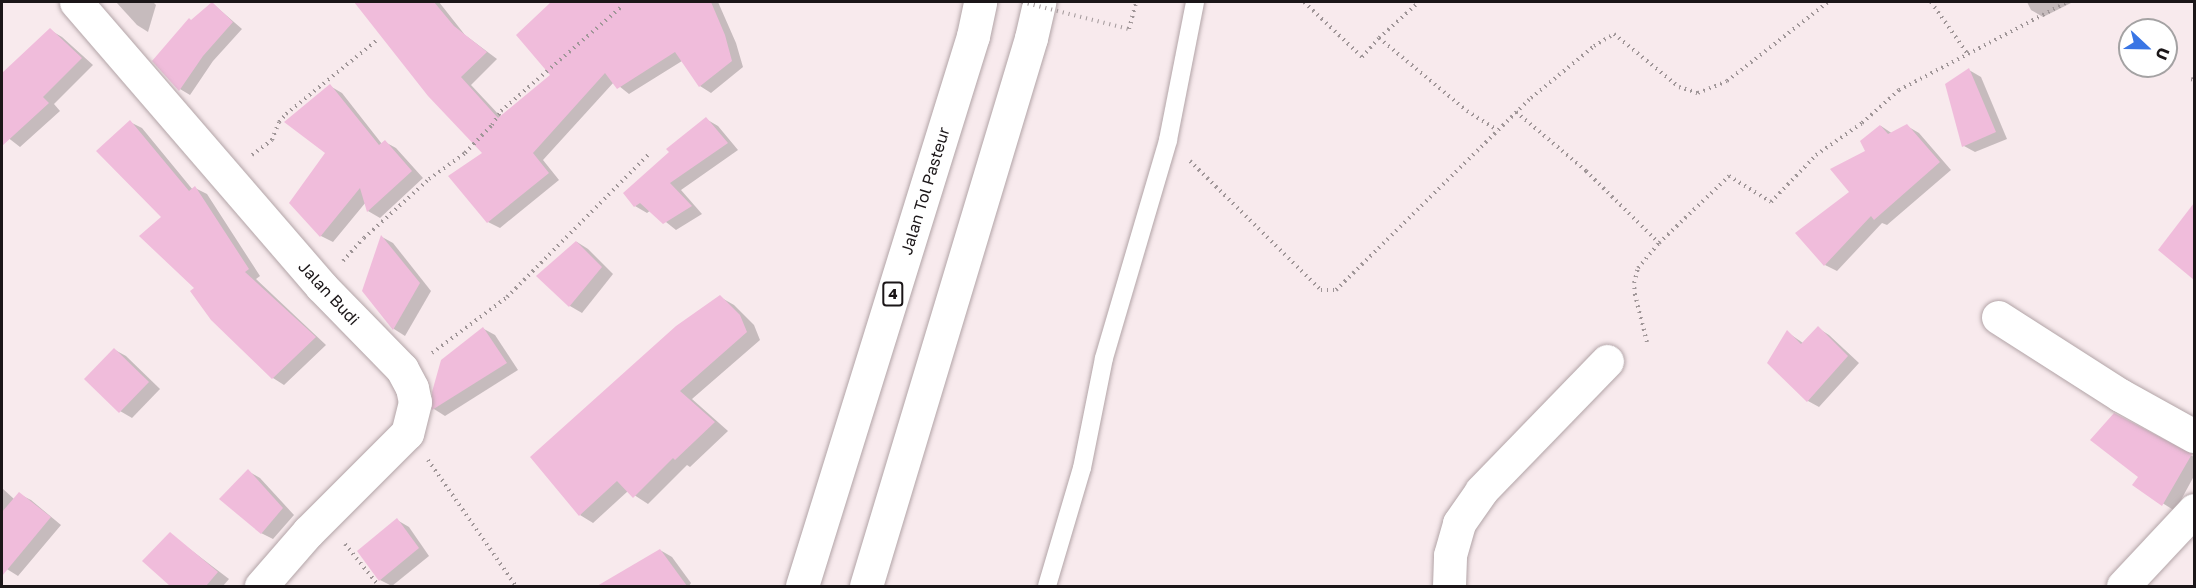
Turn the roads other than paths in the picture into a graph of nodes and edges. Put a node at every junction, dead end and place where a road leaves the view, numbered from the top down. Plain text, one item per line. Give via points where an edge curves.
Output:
1 (76, 2) edge
2 (980, 2) edge
3 (1039, 2) edge
4 (1195, 2) edge
5 (1998, 316) dead end
6 (1607, 360) dead end
7 (2194, 436) edge
8 (2194, 510) edge
9 (261, 586) edge
10 (802, 586) edge
11 (866, 586) edge
12 (1047, 586) edge
13 (1449, 586) edge
14 (2123, 586) edge

1 - 9 main road, Jalan Budi via 321,286 402,369 412,388 415,402 407,433
2 - 10 main road, Jalan Tol Pasteur / 4 via 973,36
3 - 11 main road
4 - 12 lane via 1168,140 1104,358 1082,468
5 - 7 main road via 2120,395
6 - 13 main road via 1482,491 1459,523 1450,555
8 - 14 main road

